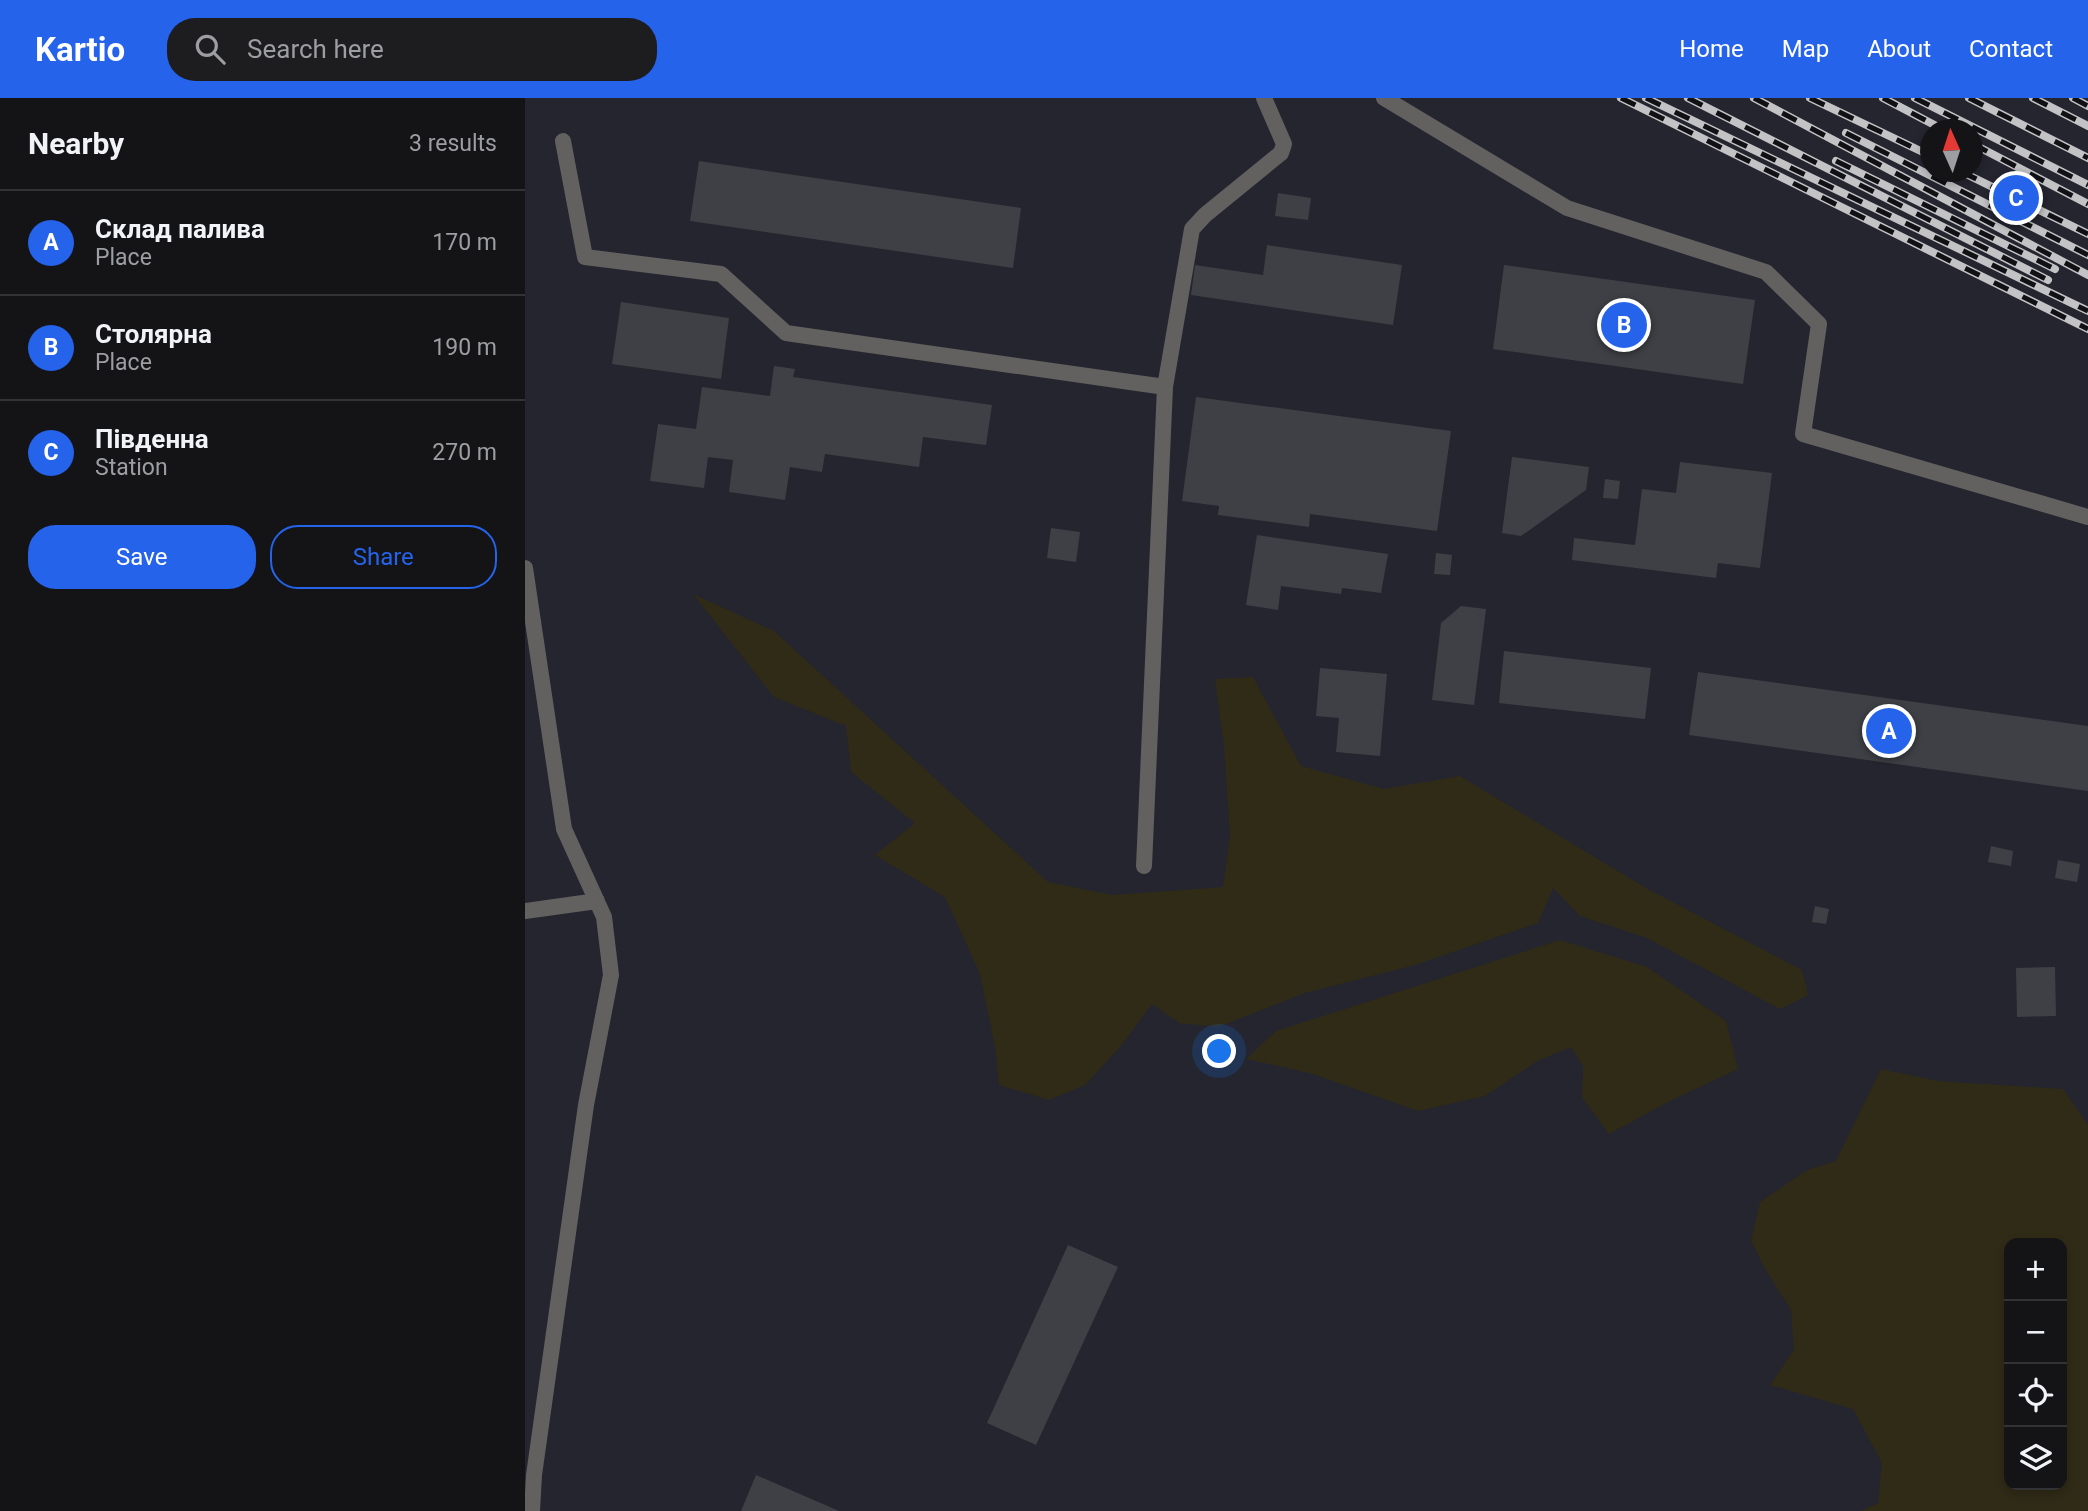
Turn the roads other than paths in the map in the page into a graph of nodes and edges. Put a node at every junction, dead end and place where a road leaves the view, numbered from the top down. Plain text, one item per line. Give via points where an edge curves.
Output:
1 (1264, 98) edge
2 (1384, 98) edge
3 (563, 141) dead end
4 (1165, 387) junction
5 (2088, 517) edge
6 (525, 568) edge
7 (1144, 866) dead end
8 (597, 901) junction
9 (525, 911) edge
10 (532, 1511) edge

1 - 4 lane via 1284,144 1281,153 1192,229
2 - 5 lane via 1567,208 1766,272 1819,324 1803,434
3 - 4 lane via 585,257 722,274 786,333
4 - 7 lane
6 - 8 lane via 563,829
8 - 9 lane
8 - 10 lane via 604,917 611,975 586,1105

